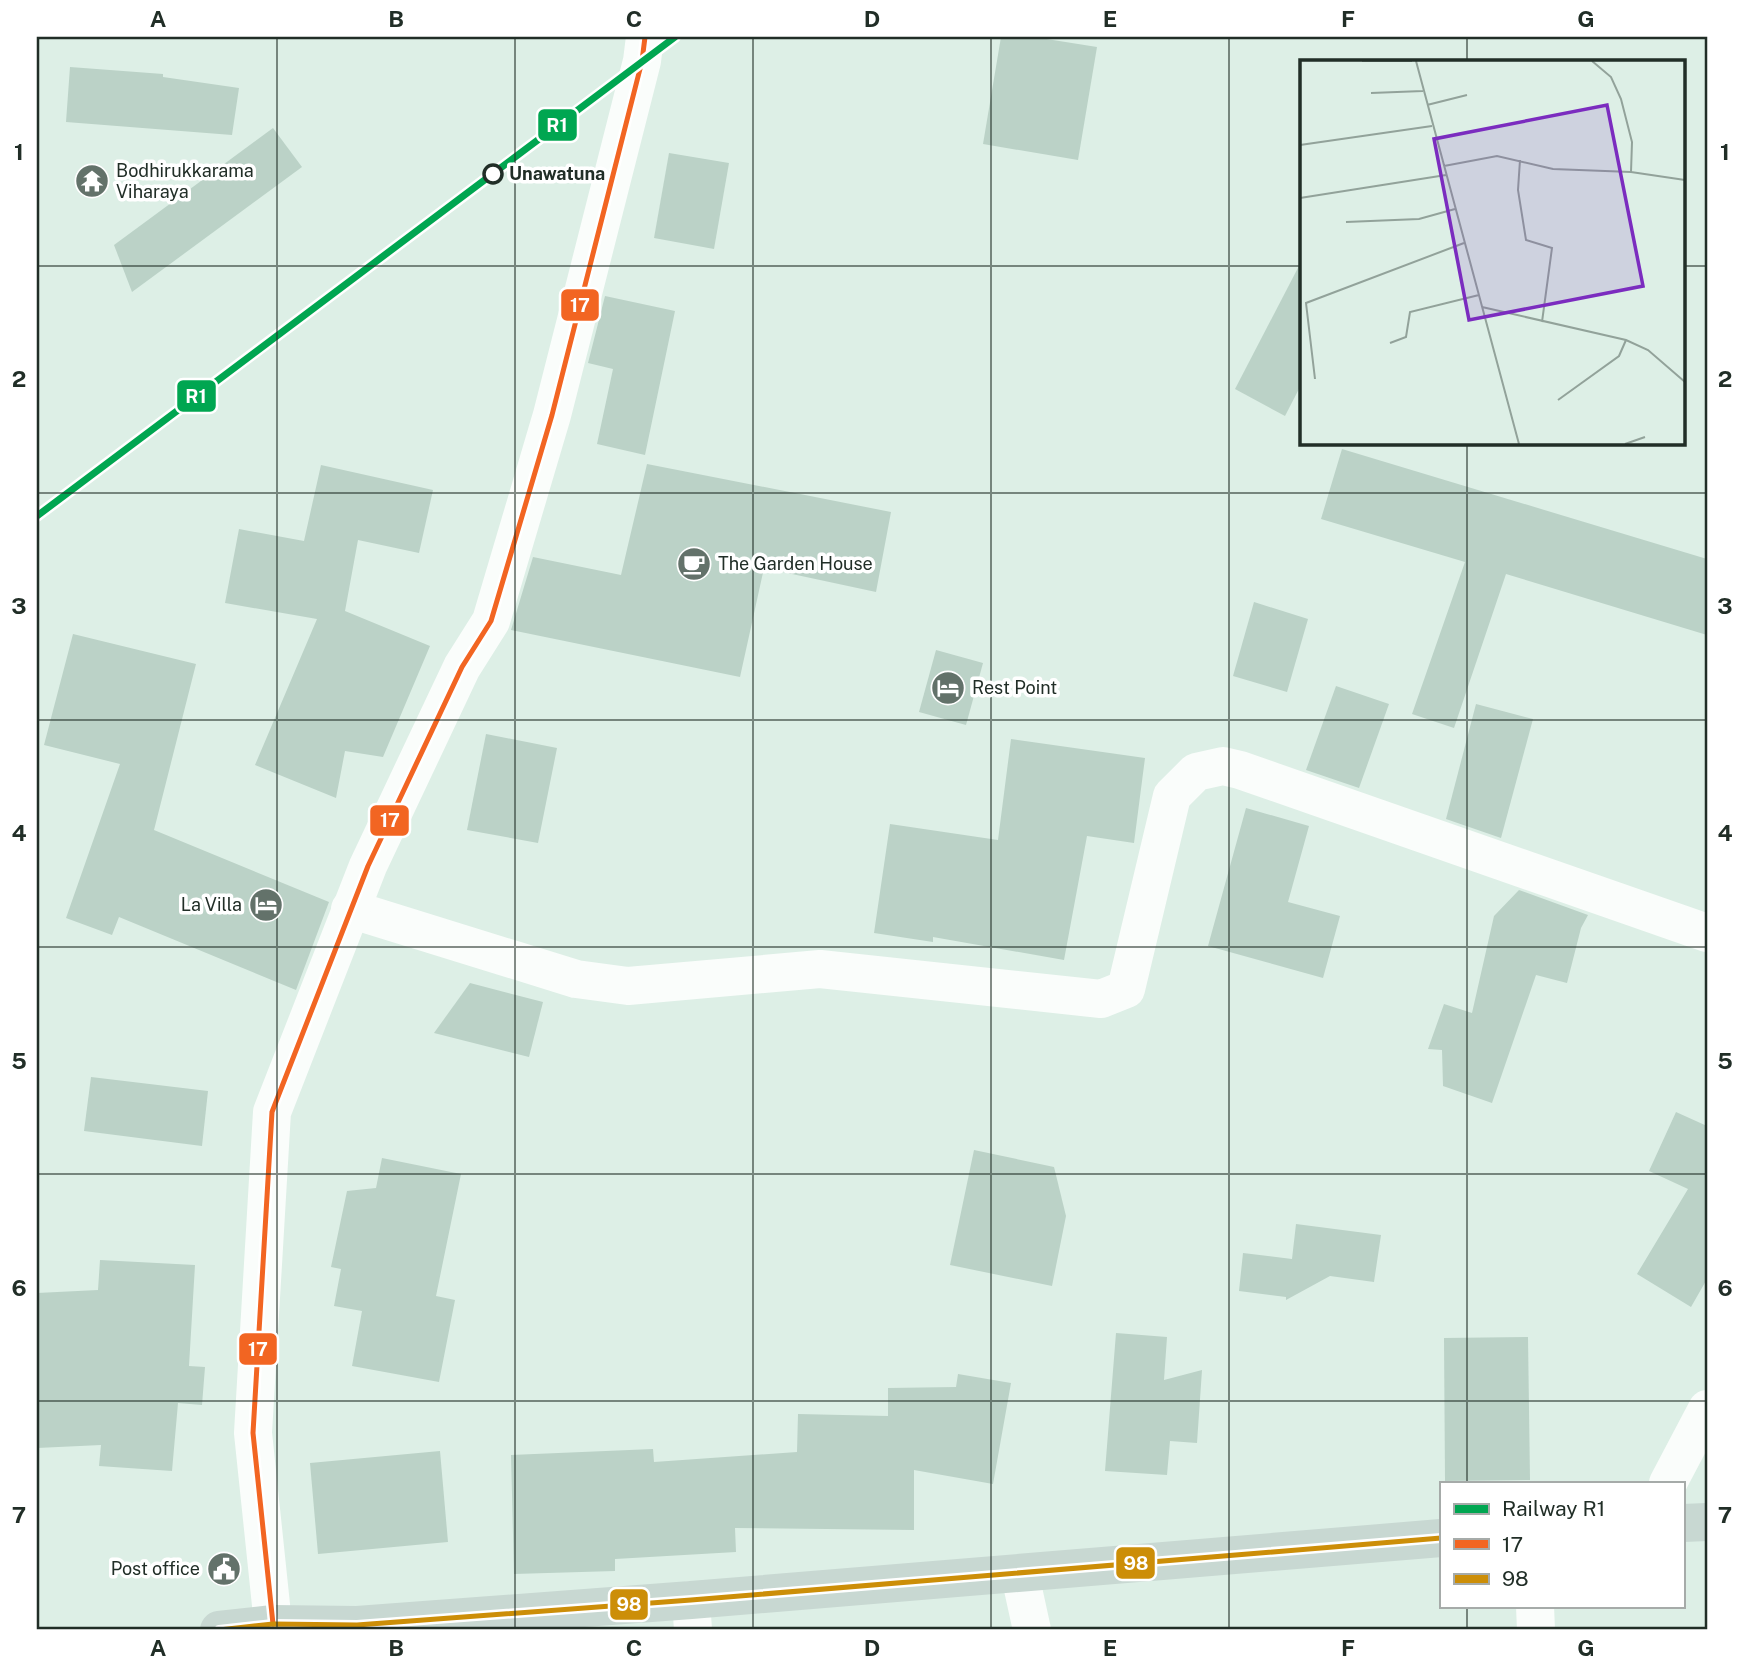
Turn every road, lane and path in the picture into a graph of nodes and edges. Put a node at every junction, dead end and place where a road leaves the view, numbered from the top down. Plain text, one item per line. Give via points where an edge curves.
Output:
1 (645, 37) edge
2 (350, 909) junction
3 (1707, 933) edge
4 (1707, 1409) edge
5 (1669, 1482) edge
6 (1707, 1522) edge
7 (1684, 1523) edge
8 (1440, 1538) edge
9 (1020, 1575) junction
10 (1535, 1608) edge
11 (692, 1615) edge
12 (273, 1624) junction
13 (357, 1628) edge
14 (219, 1630) edge
15 (1032, 1630) edge
16 (1536, 1630) edge

1 - 2 street via 552,415 491,621 462,667
2 - 3 street via 576,979 628,986 820,970 1101,999 1126,989 1172,796 1196,772 1223,766
2 - 12 street via 271,1112 253,1433
4 - 5 street
6 - 7 highway
8 - 9 highway
9 - 11 highway
9 - 15 street
10 - 16 street
11 - 13 highway
12 - 13 highway
12 - 14 highway

